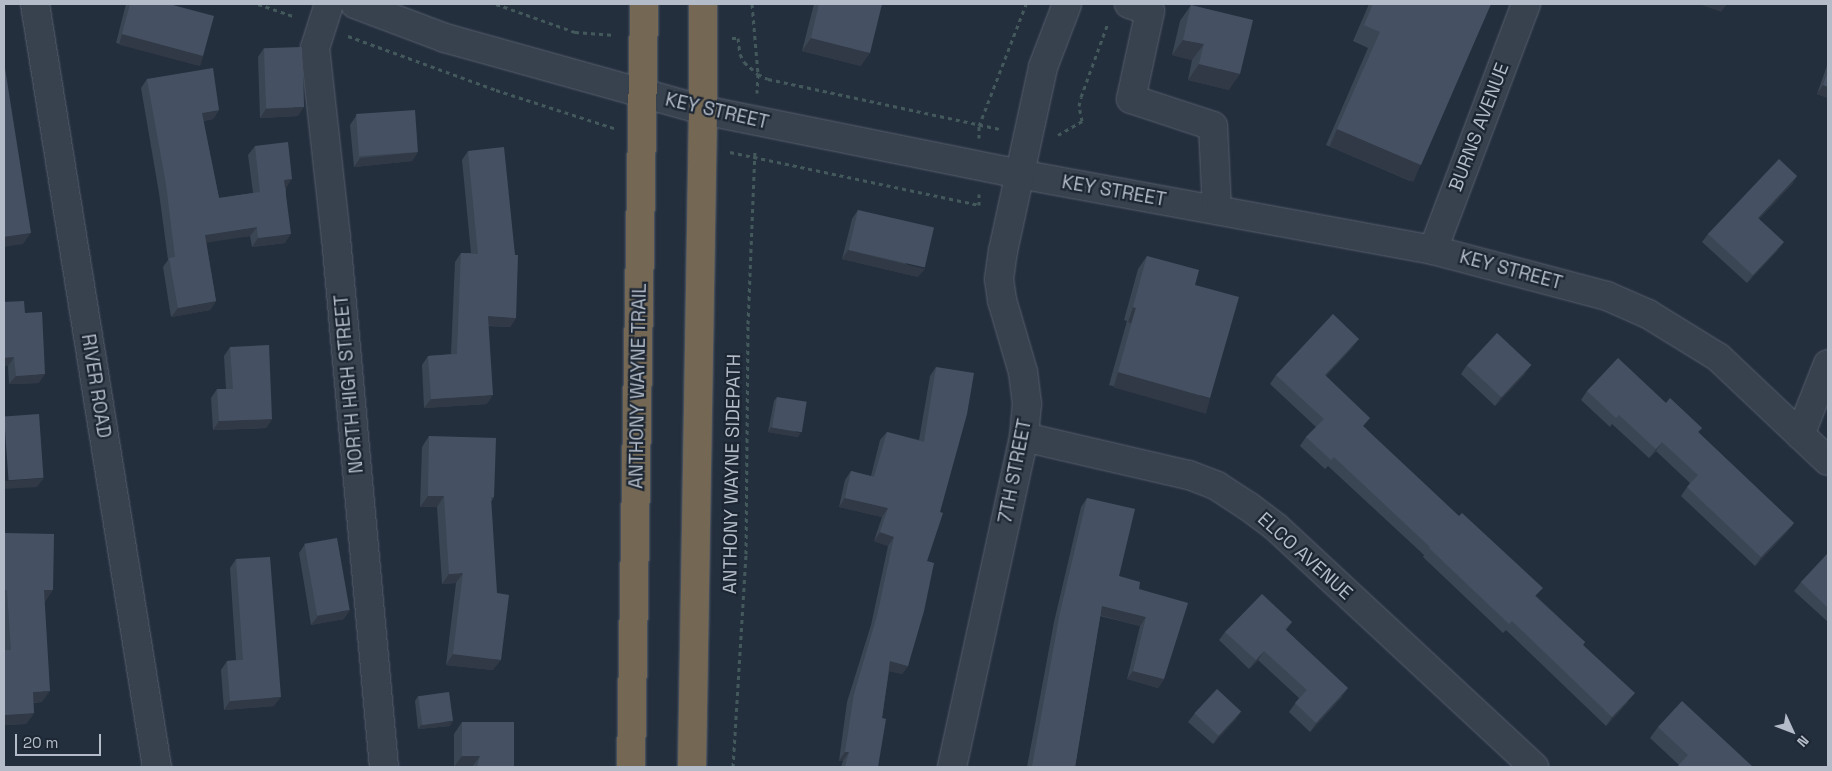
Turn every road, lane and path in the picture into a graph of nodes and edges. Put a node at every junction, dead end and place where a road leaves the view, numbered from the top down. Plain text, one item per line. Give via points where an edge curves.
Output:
1 (35, 4) edge
2 (329, 4) edge
3 (355, 4) edge
4 (496, 4) edge
5 (644, 4) edge
6 (703, 4) edge
7 (752, 4) edge
8 (1026, 4) edge
9 (1067, 4) edge
10 (1129, 4) edge
11 (1526, 4) edge
12 (1108, 22) dead end
13 (644, 37) junction
14 (703, 38) junction
15 (758, 74) junction
16 (644, 94) junction
17 (703, 110) junction
18 (979, 126) junction
19 (1028, 133) junction
20 (1019, 174) junction
21 (753, 180) dead end
22 (1217, 210) junction
23 (1433, 250) junction
24 (1828, 364) edge
25 (1800, 435) junction
26 (1024, 437) junction
27 (1828, 461) edge
28 (157, 767) edge
29 (384, 767) edge
30 (631, 767) edge
31 (692, 767) edge
32 (733, 767) edge
33 (952, 767) edge
34 (1534, 767) edge

1 - 28 street, RIVER ROAD
2 - 29 street, NORTH HIGH STREET via 315,48 336,238
3 - 16 street, KEY STREET via 445,38
4 - 13 path via 575,32
5 - 13 highway, ANTHONY WAYNE TRAIL
6 - 14 highway
7 - 15 path
8 - 18 path
9 - 19 street, 7TH STREET via 1043,67
10 - 22 street via 1150,11 1131,99 1213,126
11 - 23 street, BURNS AVENUE
12 - 19 path via 1081,97 1082,121 1056,136
13 - 16 highway, ANTHONY WAYNE TRAIL
14 - 15 path via 738,38 744,62
14 - 17 highway
15 - 18 path via 780,83
16 - 17 street, KEY STREET
16 - 30 highway, ANTHONY WAYNE TRAIL
17 - 20 street, KEY STREET
17 - 31 highway
18 - 19 path
19 - 20 street, 7TH STREET
20 - 22 street, KEY STREET
20 - 26 street, 7TH STREET via 999,279 1027,390
21 - 32 path, ANTHONY WAYNE SIDEPATH via 746,554
22 - 23 street, KEY STREET
23 - 25 street, KEY STREET via 1607,296 1648,314 1718,357
24 - 25 street
25 - 27 street, KEY STREET
26 - 33 street, 7TH STREET
26 - 34 street, ELCO AVENUE via 1190,475 1217,486 1277,528

